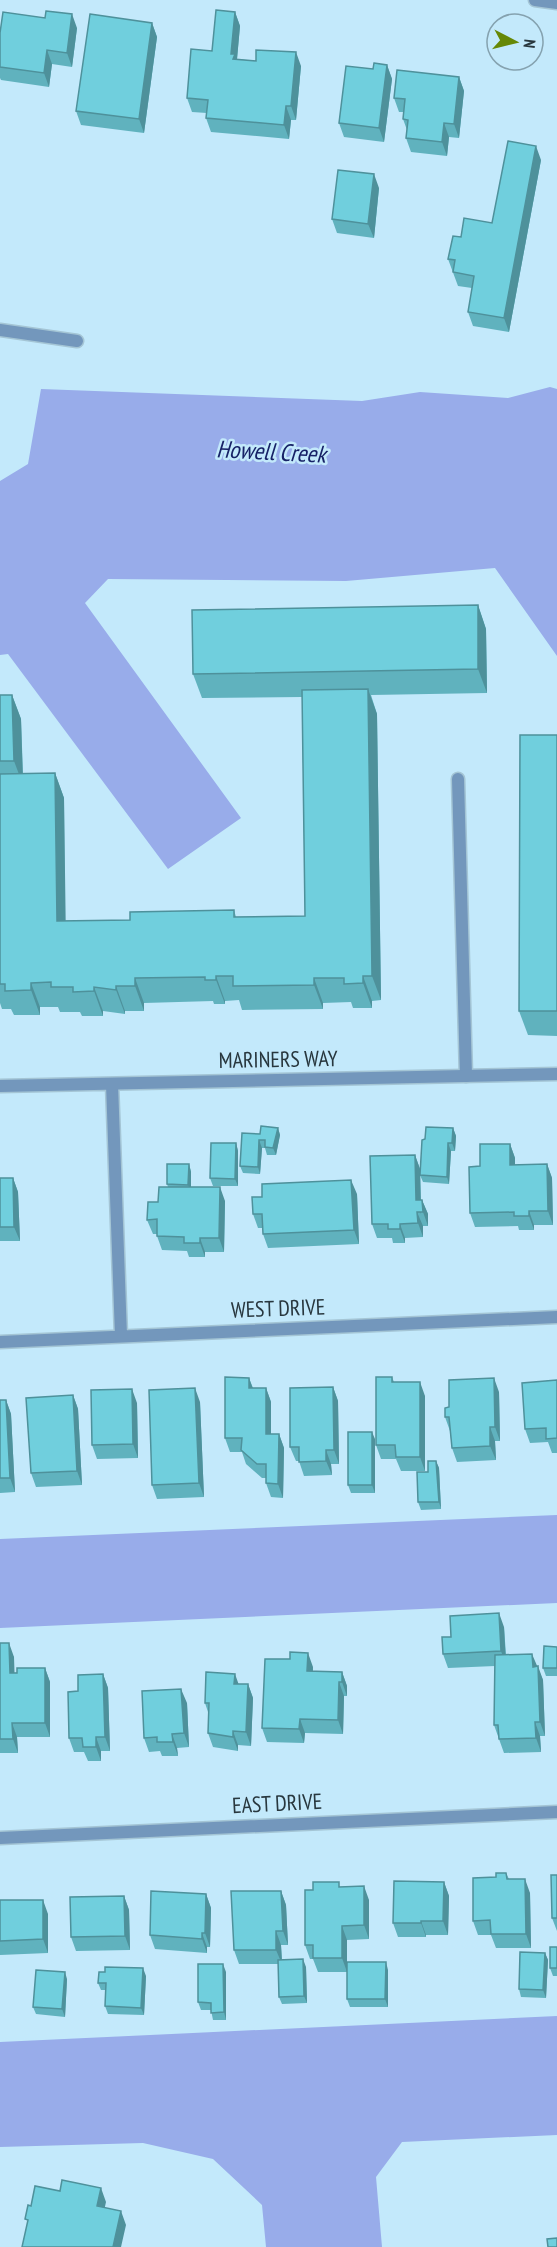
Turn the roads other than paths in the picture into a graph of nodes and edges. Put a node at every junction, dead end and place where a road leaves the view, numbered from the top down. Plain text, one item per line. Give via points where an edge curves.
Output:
1 (535, 0) edge
2 (557, 3) edge
3 (0, 330) edge
4 (77, 341) dead end
5 (458, 779) dead end
6 (557, 1074) edge
7 (466, 1076) junction
8 (112, 1084) junction
9 (0, 1086) edge
10 (557, 1317) edge
11 (121, 1336) junction
12 (0, 1342) edge
13 (557, 1812) edge
14 (0, 1838) edge

1 - 2 street
3 - 4 street
5 - 7 street
6 - 7 street, MARINERS WAY
7 - 8 street, MARINERS WAY
8 - 9 street, MARINERS WAY
8 - 11 street
10 - 11 street, WEST DRIVE
11 - 12 street, WEST DRIVE
13 - 14 street, EAST DRIVE

